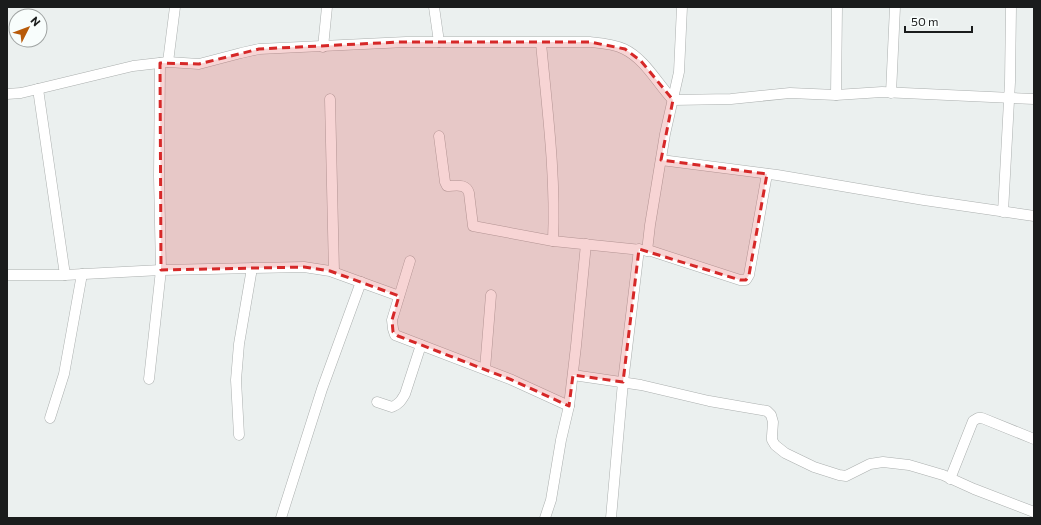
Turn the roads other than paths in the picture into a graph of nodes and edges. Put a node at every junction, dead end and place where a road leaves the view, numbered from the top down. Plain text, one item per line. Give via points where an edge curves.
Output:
1 (175, 7) edge
2 (327, 7) edge
3 (434, 7) edge
4 (682, 7) edge
5 (837, 7) edge
6 (895, 7) edge
7 (1011, 7) edge
8 (439, 42) junction
9 (541, 43) junction
10 (323, 47) junction
11 (164, 63) junction
12 (38, 89) junction
13 (891, 93) junction
14 (7, 94) edge
15 (836, 95) junction
16 (1008, 98) junction
17 (330, 99) dead end
18 (1034, 99) edge
19 (673, 100) junction
20 (439, 136) dead end
21 (661, 160) junction
22 (768, 174) junction
23 (1003, 212) junction
24 (1034, 216) edge
25 (553, 241) junction
26 (586, 244) junction
27 (643, 250) junction
28 (410, 261) dead end
29 (252, 268) junction
30 (161, 270) junction
31 (334, 272) junction
32 (82, 274) junction
33 (7, 275) edge
34 (65, 275) junction
35 (361, 282) junction
36 (491, 294) dead end
37 (400, 296) junction
38 (421, 345) junction
39 (485, 369) junction
40 (573, 375) junction
41 (149, 379) dead end
42 (623, 382) junction
43 (377, 402) dead end
44 (569, 406) junction
45 (50, 418) dead end
46 (239, 435) dead end
47 (1034, 439) edge
48 (950, 479) junction
49 (1034, 512) edge
50 (281, 518) edge
51 (545, 518) edge
52 (611, 518) edge

1 - 11 street
2 - 10 street
3 - 8 street
4 - 19 street via 679,72
5 - 15 street
6 - 13 street
7 - 16 street
8 - 9 street
8 - 10 street
9 - 19 street via 605,43 625,49 641,61
9 - 25 street via 554,211
10 - 11 street via 259,49 199,64
11 - 12 street via 132,66
11 - 30 street via 159,176
12 - 14 street
12 - 34 street
13 - 15 street
13 - 16 street
15 - 19 street via 790,92
16 - 18 street
16 - 23 street
17 - 31 street
19 - 21 street
20 - 25 street via 445,182 448,186 467,188 473,226
21 - 22 street
21 - 27 street
22 - 23 street
22 - 27 street via 750,275 746,280
23 - 24 street
25 - 26 street
26 - 27 street
26 - 40 street
27 - 42 street
28 - 37 street
29 - 30 street
29 - 31 street via 304,266
29 - 46 street via 239,344 236,380
30 - 32 street
30 - 41 street
31 - 35 street
32 - 34 street
32 - 45 street via 64,374
33 - 34 street
35 - 37 street
35 - 50 street via 322,388
36 - 39 street
37 - 38 street via 392,320 393,332
38 - 39 street
38 - 43 street via 405,394 398,404 392,407
39 - 44 street
40 - 42 street
40 - 44 street
42 - 48 street via 766,411 774,422 772,440 775,445 814,467 839,475 846,476 870,464 883,462 921,468
42 - 52 street
44 - 51 street via 551,500
47 - 48 street via 978,418 973,421
48 - 49 street

